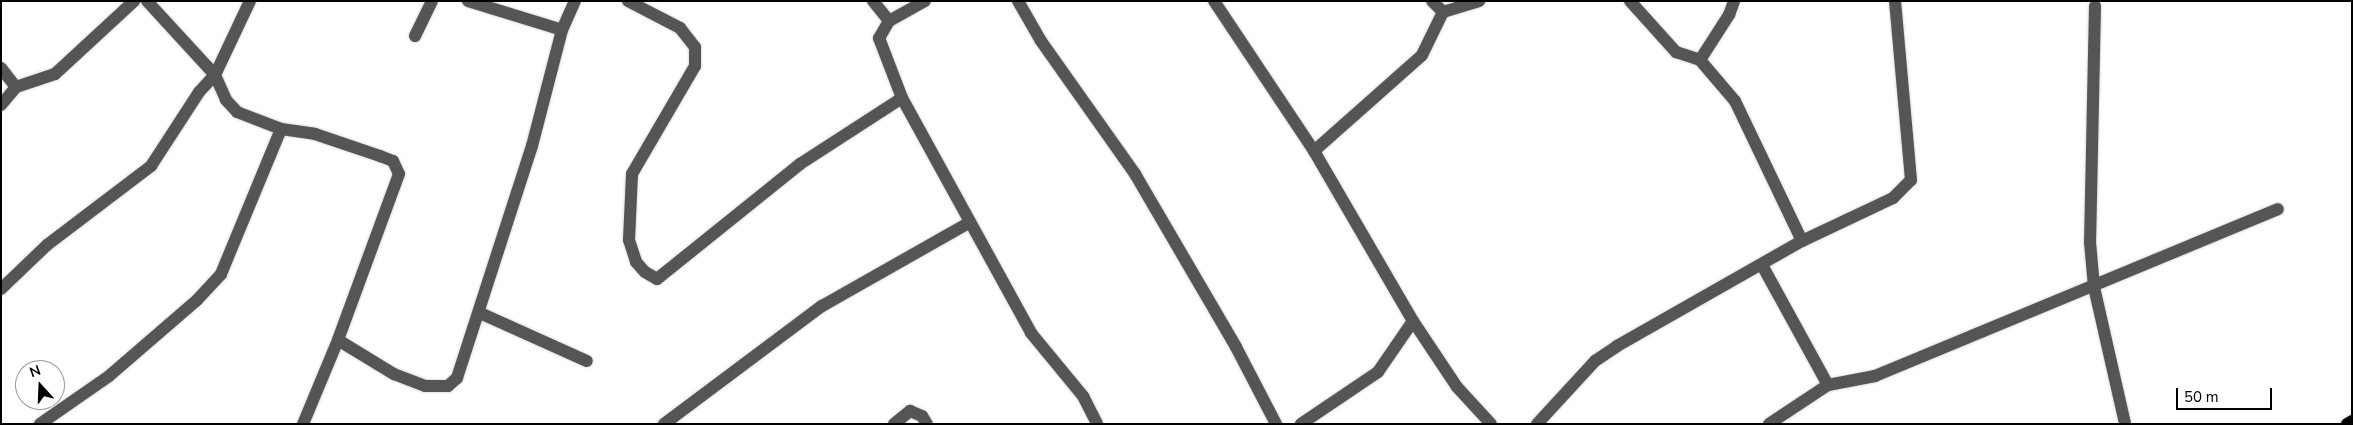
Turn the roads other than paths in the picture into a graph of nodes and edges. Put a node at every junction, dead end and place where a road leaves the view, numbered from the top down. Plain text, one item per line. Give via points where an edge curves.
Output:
1 (134, 1) edge
2 (146, 1) edge
3 (250, 1) edge
4 (432, 1) edge
5 (468, 1) edge
6 (575, 1) edge
7 (628, 1) edge
8 (874, 1) edge
9 (925, 1) edge
10 (1018, 1) edge
11 (1214, 1) edge
12 (1432, 1) edge
13 (1479, 1) edge
14 (1630, 1) edge
15 (1734, 1) edge
16 (1895, 1) edge
17 (2095, 6) dead end
18 (1444, 12) junction
19 (889, 21) junction
20 (562, 30) junction
21 (415, 36) dead end
22 (1700, 60) junction
23 (1, 68) edge
24 (215, 75) junction
25 (16, 87) junction
26 (902, 98) junction
27 (1, 105) edge
28 (281, 129) junction
29 (1314, 151) junction
30 (2278, 209) dead end
31 (969, 223) junction
32 (1802, 241) junction
33 (1762, 265) junction
34 (2094, 287) junction
35 (1, 290) edge
36 (480, 313) junction
37 (1413, 320) junction
38 (338, 340) junction
39 (587, 361) dead end
40 (1828, 385) junction
41 (2352, 421) edge
42 (40, 424) edge
43 (303, 424) edge
44 (664, 424) edge
45 (894, 424) edge
46 (927, 424) edge
47 (1097, 424) edge
48 (1276, 424) edge
49 (1301, 424) edge
50 (1491, 424) edge
51 (1537, 424) edge
52 (1769, 424) edge
53 (2125, 424) edge
54 (2347, 424) edge

1 - 25 street via 56,74
2 - 24 street
3 - 24 street
4 - 21 street
5 - 20 street
6 - 20 street
7 - 26 street via 680,28 695,47 695,66 632,174 629,240 636,262 657,279 800,164
8 - 19 street
9 - 19 street
10 - 48 street via 1041,41 1135,174 1236,347
11 - 29 street
12 - 18 street
13 - 18 street
14 - 22 street via 1676,52
15 - 22 street via 1729,16
16 - 32 street via 1911,180 1893,198
17 - 34 street via 2089,215
18 - 29 street via 1422,55
19 - 26 street via 879,38
20 - 36 street via 532,146
22 - 32 street via 1735,101
23 - 25 street
24 - 28 street via 226,100 237,112
24 - 35 street via 199,92 151,166 47,245
25 - 27 street
26 - 31 street
28 - 38 street via 315,134 380,156 393,161 399,174
28 - 42 street via 221,274 197,300 109,376
29 - 37 street
30 - 34 street
31 - 44 street via 822,306
31 - 47 street via 1031,333 1083,396
32 - 33 street
33 - 40 street
33 - 51 street via 1595,361
34 - 40 street via 1875,376
34 - 53 street
36 - 38 street via 457,378 448,386 425,386 394,374
36 - 39 street
37 - 49 street via 1378,372
37 - 50 street via 1457,387
38 - 43 street
40 - 52 street
41 - 54 main road
45 - 46 street via 910,411 922,416

